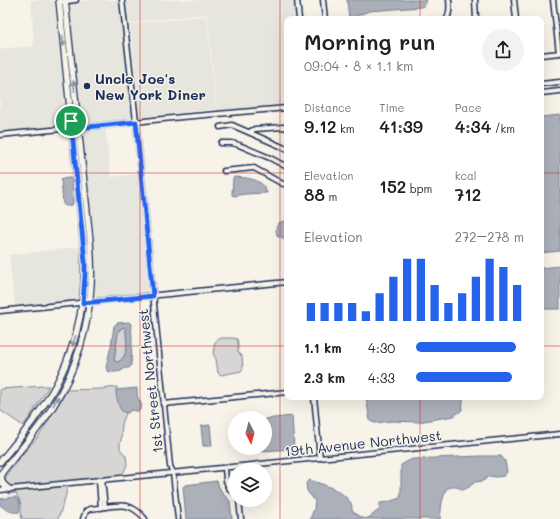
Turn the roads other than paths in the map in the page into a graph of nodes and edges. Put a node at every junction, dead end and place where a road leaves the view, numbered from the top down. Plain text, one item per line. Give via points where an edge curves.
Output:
1 (76, 0) edge
2 (122, 0) edge
3 (297, 0) edge
4 (323, 0) edge
5 (449, 0) edge
6 (475, 0) edge
7 (514, 0) edge
8 (553, 0) edge
9 (62, 1) edge
10 (299, 16) edge
11 (325, 16) edge
12 (448, 16) edge
13 (476, 16) edge
14 (516, 16) edge
15 (559, 53) edge
16 (544, 55) edge
17 (560, 82) edge
18 (544, 84) edge
19 (560, 91) edge
20 (544, 93) edge
21 (284, 108) edge
22 (136, 122) junction
23 (220, 127) dead end
24 (284, 127) edge
25 (75, 128) junction
26 (248, 132) junction
27 (0, 135) edge
28 (221, 144) dead end
29 (284, 148) edge
30 (284, 165) edge
31 (224, 171) dead end
32 (284, 184) edge
33 (82, 196) junction
34 (86, 234) junction
35 (284, 282) edge
36 (153, 296) junction
37 (89, 301) junction
38 (83, 303) junction
39 (0, 311) edge
40 (284, 392) edge
41 (314, 400) edge
42 (163, 404) junction
43 (28, 428) junction
44 (34, 433) junction
45 (560, 434) edge
46 (320, 458) junction
47 (0, 462) edge
48 (225, 468) junction
49 (173, 473) junction
50 (1, 474) edge
51 (100, 480) junction
52 (228, 482) edge
53 (8, 489) junction
54 (0, 490) edge
55 (240, 507) edge
56 (103, 508) junction
57 (82, 519) edge
58 (145, 519) edge
59 (178, 519) edge
60 (241, 519) edge

1 - 9 street
2 - 22 street, 1st Street Northwest
3 - 10 street
4 - 11 street
5 - 12 street
6 - 13 street
7 - 14 street
8 - 15 street
25 -> 9 main road
9 -> 25 main road via 71,121
15 - 16 street
17 - 18 street
19 - 20 street
21 - 22 street
22 - 25 street
22 - 36 street, 1st Street Northwest
23 - 26 street via 232,125
24 - 26 street via 255,129
25 - 27 street
25 - 33 main road
25 - 33 main road via 80,144
26 - 29 street
28 - 30 street via 239,145
31 - 32 street via 254,168
33 - 34 main road
34 - 37 main road via 91,271
34 - 38 main road
35 - 36 street
36 - 37 street
36 - 42 street, 1st Street Northwest
37 - 38 street
44 -> 37 main road via 52,409 71,372 82,342
38 - 39 street
38 -> 43 main road via 75,337 63,369 47,401
40 - 42 street
41 - 46 street
42 - 49 street, 1st Street Northwest
43 - 44 street
43 - 47 main road
44 - 50 main road
45 - 46 street, 19th Avenue Northwest
46 - 48 street, 19th Avenue Northwest
48 - 49 street, 19th Avenue Northwest
48 - 52 street
49 - 51 street, 19th Avenue Northwest
49 - 59 street, 1st Street Northwest
50 - 53 main road via 2,483
51 - 53 street, 19th Avenue Northwest
51 - 56 street
53 - 54 main road
55 - 60 street
56 - 57 street via 86,511
56 - 58 street via 128,506

